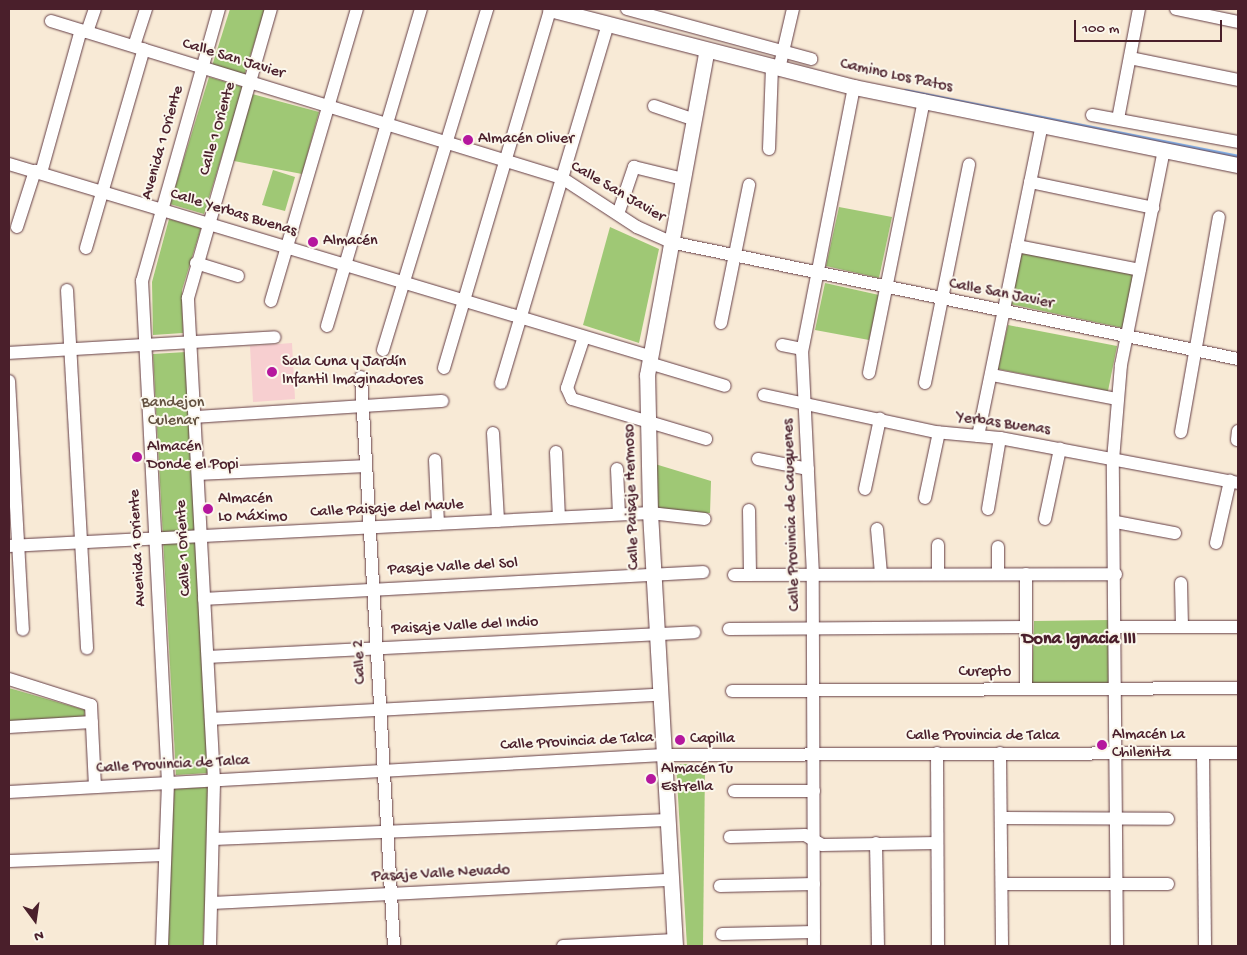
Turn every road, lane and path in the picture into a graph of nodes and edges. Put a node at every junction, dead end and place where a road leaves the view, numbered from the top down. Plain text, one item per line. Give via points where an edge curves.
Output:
1 (95, 9) edge
2 (146, 9) edge
3 (219, 9) edge
4 (271, 9) edge
5 (357, 9) edge
6 (422, 9) edge
7 (487, 9) edge
8 (627, 9) edge
9 (793, 9) edge
10 (1139, 9) edge
11 (1176, 9) edge
12 (564, 11) edge
13 (646, 11) edge
14 (50, 21) dead end
15 (1238, 22) edge
16 (608, 25) junction
17 (84, 31) junction
18 (639, 34) junction
19 (139, 48) junction
20 (783, 51) junction
21 (706, 52) junction
22 (1130, 58) junction
23 (811, 59) dead end
24 (203, 68) junction
25 (776, 68) junction
26 (1238, 80) edge
27 (250, 82) junction
28 (854, 87) junction
29 (924, 101) junction
30 (328, 106) junction
31 (654, 106) dead end
32 (1092, 115) dead end
33 (1118, 119) junction
34 (695, 120) junction
35 (386, 124) junction
36 (1042, 125) junction
37 (445, 142) junction
38 (1238, 142) edge
39 (769, 149) dead end
40 (1164, 150) junction
41 (505, 160) junction
42 (9, 164) edge
43 (968, 164) dead end
44 (1238, 164) edge
45 (38, 172) junction
46 (562, 178) junction
47 (683, 179) junction
48 (1030, 182) junction
49 (750, 186) dead end
50 (102, 192) junction
51 (1153, 208) junction
52 (162, 210) junction
53 (618, 214) junction
54 (1220, 217) dead end
55 (209, 224) junction
56 (17, 227) dead end
57 (670, 242) junction
58 (1017, 246) junction
59 (287, 247) junction
60 (86, 248) dead end
61 (732, 256) junction
62 (196, 263) junction
63 (345, 265) junction
64 (1140, 270) junction
65 (817, 274) junction
66 (238, 276) dead end
67 (404, 282) junction
68 (885, 288) junction
69 (67, 290) dead end
70 (941, 299) junction
71 (464, 300) junction
72 (271, 301) dead end
73 (1004, 312) junction
74 (521, 318) junction
75 (721, 323) dead end
76 (327, 326) dead end
77 (1126, 336) junction
78 (275, 337) dead end
79 (584, 337) junction
80 (191, 342) junction
81 (144, 345) junction
82 (782, 345) dead end
83 (70, 349) junction
84 (802, 349) junction
85 (383, 350) dead end
86 (1195, 350) junction
87 (9, 353) edge
88 (1238, 359) edge
89 (649, 360) junction
90 (444, 368) dead end
91 (869, 373) dead end
92 (992, 374) junction
93 (361, 377) dead end
94 (9, 381) edge
95 (501, 383) dead end
96 (925, 383) dead end
97 (725, 386) dead end
98 (764, 395) dead end
99 (1117, 399) junction
100 (442, 401) dead end
101 (805, 403) junction
102 (363, 406) junction
103 (195, 416) junction
104 (880, 419) junction
105 (648, 424) junction
106 (939, 432) junction
107 (1181, 432) dead end
108 (493, 433) dead end
109 (978, 436) junction
110 (1000, 438) junction
111 (706, 440) dead end
112 (1060, 449) junction
113 (556, 452) dead end
114 (758, 459) dead end
115 (435, 460) dead end
116 (1113, 460) junction
117 (366, 466) junction
118 (617, 469) dead end
119 (808, 469) junction
120 (198, 474) junction
121 (1234, 482) edge
122 (865, 489) dead end
123 (925, 498) dead end
124 (988, 509) dead end
125 (749, 510) dead end
126 (650, 513) junction
127 (619, 514) junction
128 (559, 517) junction
129 (705, 519) dead end
130 (1045, 519) dead end
131 (498, 520) junction
132 (1116, 522) junction
133 (438, 524) junction
134 (369, 527) junction
135 (877, 529) dead end
136 (1175, 533) dead end
137 (201, 536) junction
138 (154, 538) junction
139 (81, 542) junction
140 (1216, 542) dead end
141 (938, 545) dead end
142 (14, 546) edge
143 (998, 547) dead end
144 (703, 572) dead end
145 (653, 574) junction
146 (813, 574) junction
147 (881, 574) junction
148 (938, 574) junction
149 (998, 574) junction
150 (1026, 574) junction
151 (1116, 574) junction
152 (734, 575) dead end
153 (750, 575) junction
154 (1181, 583) dead end
155 (374, 589) junction
156 (204, 599) junction
157 (1026, 627) junction
158 (1116, 627) junction
159 (1182, 627) junction
160 (1238, 627) edge
161 (729, 629) dead end
162 (813, 629) junction
163 (23, 630) dead end
164 (694, 632) dead end
165 (656, 634) junction
166 (87, 648) dead end
167 (376, 648) junction
168 (208, 657) junction
169 (9, 679) edge
170 (1116, 688) junction
171 (1238, 688) edge
172 (1026, 689) junction
173 (813, 690) junction
174 (732, 691) dead end
175 (660, 694) junction
176 (379, 709) junction
177 (211, 719) junction
178 (92, 722) junction
179 (9, 727) edge
180 (813, 753) junction
181 (937, 753) junction
182 (1000, 753) junction
183 (1118, 753) junction
184 (1203, 753) junction
185 (1238, 753) edge
186 (663, 754) junction
187 (384, 770) junction
188 (214, 780) junction
189 (168, 783) junction
190 (95, 787) junction
191 (734, 791) dead end
192 (814, 791) junction
193 (9, 792) edge
194 (1002, 818) junction
195 (1118, 819) junction
196 (1168, 819) dead end
197 (668, 820) junction
198 (387, 831) junction
199 (730, 837) dead end
200 (214, 839) junction
201 (814, 841) junction
202 (876, 843) junction
203 (937, 843) junction
204 (165, 855) junction
205 (9, 860) edge
206 (671, 880) junction
207 (814, 884) junction
208 (1003, 884) junction
209 (1118, 884) junction
210 (1168, 884) dead end
211 (720, 886) dead end
212 (391, 894) junction
213 (212, 903) junction
214 (814, 932) junction
215 (722, 934) dead end
216 (674, 943) edge
217 (162, 946) edge
218 (210, 946) edge
219 (394, 946) edge
220 (563, 946) edge
221 (814, 946) edge
222 (878, 946) edge
223 (938, 946) edge
224 (1002, 946) edge
225 (1117, 946) edge
226 (1205, 946) edge

1 - 17 street
2 - 19 street
3 - 24 street, Avenida 1 Oriente
4 - 27 street, Calle 1 Oriente
5 - 30 street
6 - 35 street
7 - 37 street
8 - 13 street
9 - 20 street
10 - 22 street
11 - 15 street
12 - 16 street, Camino Los Patos
12 - 41 street
13 - 18 street
13 - 20 street
14 - 17 street, Calle San Javier
16 - 18 street, Camino Los Patos
16 - 46 street
17 - 19 street, Calle San Javier
17 - 45 street
18 - 21 street, Camino Los Patos
19 - 24 street, Calle San Javier
19 - 50 street
20 - 23 street
20 - 25 street
21 - 25 street, Camino Los Patos
21 - 34 street, Calle Paisaje Hermoso
22 - 26 street
22 - 33 street
24 - 27 street, Calle San Javier
24 - 52 street, Avenida 1 Oriente
25 - 28 street, Camino Los Patos
25 - 39 street
27 - 30 street, Calle San Javier
27 - 55 street, Calle 1 Oriente
28 - 29 street, Camino Los Patos
28 - 65 street, Calle Provincia de Cauquenes
29 - 36 street, Camino Los Patos
29 - 68 street
30 - 35 street, Calle San Javier
30 - 59 street
31 - 34 street
32 - 33 street
33 - 38 street
34 - 47 street, Calle Paisaje Hermoso
35 - 37 street, Calle San Javier
35 - 63 street
36 - 40 street, Camino Los Patos
36 - 48 street
37 - 41 street, Calle San Javier
37 - 67 street
40 - 44 street, Camino Los Patos
40 - 51 street
41 - 46 street, Calle San Javier
41 - 71 street
42 - 45 street, Calle Yerbas Buenas
43 - 70 street
45 - 50 street, Calle Yerbas Buenas
45 - 56 street
46 - 53 street, Calle San Javier
46 - 74 street
47 - 53 street via 634,167
47 - 57 street, Calle Paisaje Hermoso
48 - 51 street
48 - 58 street
49 - 61 street
50 - 52 street, Calle Yerbas Buenas
50 - 60 street
51 - 64 street
52 - 55 street, Calle Yerbas Buenas
52 - 81 street, Avenida 1 Oriente via 142,281
53 - 57 street, Calle San Javier
54 - 86 street
55 - 59 street, Calle Yerbas Buenas
55 - 62 street, Calle 1 Oriente
57 - 61 street, Calle San Javier
57 - 89 street, Calle Paisaje Hermoso
58 - 64 street
58 - 73 street
59 - 63 street, Calle Yerbas Buenas
59 - 72 street
61 - 65 street, Calle San Javier
61 - 75 street
62 - 66 street
62 - 80 street, Calle 1 Oriente via 188,298
63 - 67 street, Calle Yerbas Buenas
63 - 76 street
64 - 77 street
65 - 68 street, Calle San Javier
65 - 84 street, Calle Provincia de Cauquenes
67 - 71 street, Calle Yerbas Buenas
67 - 85 street
68 - 70 street, Calle San Javier
68 - 91 street
69 - 83 street
70 - 73 street, Calle San Javier
70 - 96 street
71 - 74 street, Calle Yerbas Buenas
71 - 90 street
73 - 77 street, Calle San Javier
73 - 92 street
74 - 79 street, Calle Yerbas Buenas
74 - 95 street
77 - 86 street, Calle San Javier
77 - 99 street
78 - 80 street
79 - 89 street, Calle Yerbas Buenas
79 - 105 street via 567,388 569,397
80 - 81 street
80 - 103 street, Calle 1 Oriente
81 - 83 street
81 - 138 street, Avenida 1 Oriente
82 - 84 street
83 - 87 street
83 - 139 street
84 - 101 street, Calle Provincia de Cauquenes
86 - 88 street, Calle San Javier
86 - 107 street
89 - 97 street, Calle Yerbas Buenas
89 - 105 street, Calle Paisaje Hermoso
92 - 99 street
92 - 109 street
93 - 102 street, Calle 2
94 - 142 street
98 - 101 street, Yerbas Buenas
99 - 116 street
100 - 102 street
101 - 104 street, Yerbas Buenas
101 - 119 street, Calle Provincia de Cauquenes
102 - 103 street
102 - 117 street, Calle 2
103 - 120 street, Calle 1 Oriente
104 - 106 street, Yerbas Buenas
104 - 122 street
105 - 111 street
105 - 126 street, Calle Paisaje Hermoso
106 - 109 street, Yerbas Buenas
106 - 123 street
108 - 131 street
109 - 110 street, Yerbas Buenas
110 - 112 street, Yerbas Buenas
110 - 124 street
112 - 116 street, Yerbas Buenas
112 - 130 street
113 - 128 street
114 - 119 street
115 - 133 street
116 - 121 street, Yerbas Buenas
116 - 132 street
117 - 120 street
117 - 134 street, Calle 2
118 - 127 street
119 - 146 street, Calle Provincia de Cauquenes
120 - 137 street, Calle 1 Oriente
121 - 140 street
125 - 153 street
126 - 127 street, Calle Paisaje del Maule
126 - 129 street, Calle Paisaje del Maule
126 - 145 street, Calle Paisaje Hermoso
127 - 128 street, Calle Paisaje del Maule
128 - 131 street, Calle Paisaje del Maule
131 - 133 street, Calle Paisaje del Maule
132 - 136 street
132 - 151 street
133 - 134 street, Calle Paisaje del Maule
134 - 137 street, Calle Paisaje del Maule
134 - 155 street, Calle 2
135 - 147 street
137 - 138 street, Calle Paisaje del Maule
137 - 156 street, Calle 1 Oriente
138 - 139 street, Calle Paisaje del Maule
138 - 189 street, Avenida 1 Oriente
139 - 142 street, Calle Paisaje del Maule
139 - 166 street
141 - 148 street
142 - 163 street
143 - 149 street
144 - 145 street, Pasaje Valle del Sol
145 - 155 street, Pasaje Valle del Sol
145 - 165 street, Calle Paisaje Hermoso
146 - 147 street
146 - 153 street
146 - 162 street, Calle Provincia de Cauquenes
147 - 148 street
148 - 149 street
149 - 150 street
150 - 151 street
150 - 157 street
151 - 158 street
152 - 153 street
154 - 159 street
155 - 156 street, Pasaje Valle del Sol
155 - 167 street, Calle 2
156 - 168 street, Calle 1 Oriente
157 - 162 street
157 - 172 street
158 - 159 street
158 - 170 street
159 - 160 street
161 - 162 street
162 - 173 street, Calle Provincia de Cauquenes
164 - 165 street, Paisaje Valle del Indio
165 - 167 street, Paisaje Valle del Indio
165 - 175 street, Calle Paisaje Hermoso
167 - 168 street, Paisaje Valle del Indio
167 - 176 street, Calle 2
168 - 177 street, Calle 1 Oriente
169 - 178 street via 91,705
170 - 171 street, Curepto
170 - 172 street, Curepto
170 - 183 street
172 - 173 street, Curepto
173 - 174 street, Curepto
173 - 180 street, Calle Provincia de Cauquenes
175 - 176 street
175 - 186 street, Calle Paisaje Hermoso
176 - 177 street
176 - 187 street, Calle 2
177 - 188 street, Calle 1 Oriente
178 - 179 street
178 - 190 street
180 - 181 street, Calle Provincia de Talca
180 - 186 street, Calle Provincia de Talca
180 - 192 street, Calle Provincia de Cauquenes
181 - 182 street, Calle Provincia de Talca
181 - 203 street
182 - 183 street, Calle Provincia de Talca
182 - 194 street
183 - 184 street, Calle Provincia de Talca
183 - 195 street
184 - 185 street, Calle Provincia de Talca
184 - 226 street
186 - 187 street, Calle Provincia de Talca
186 - 197 street, Calle Paisaje Hermoso
187 - 188 street, Calle Provincia de Talca
187 - 198 street, Calle 2
188 - 189 street, Calle Provincia de Talca
188 - 200 street, Calle 1 Oriente
189 - 190 street, Calle Provincia de Talca
189 - 204 street, Avenida 1 Oriente
190 - 193 street, Calle Provincia de Talca
191 - 192 street
192 - 201 street, Calle Provincia de Cauquenes
194 - 195 street
194 - 208 street
195 - 196 street
195 - 209 street
197 - 198 street
197 - 206 street, Calle Paisaje Hermoso
198 - 200 street
198 - 212 street, Calle 2
199 - 201 street via 805,835
200 - 213 street, Calle 1 Oriente
201 - 202 street via 822,845
201 - 207 street, Calle Provincia de Cauquenes
202 - 203 street
202 - 222 street
203 - 223 street
204 - 205 street
204 - 217 street, Avenida 1 Oriente
206 - 212 street, Pasaje Valle Nevado
206 - 216 street, Calle Paisaje Hermoso
207 - 211 street
207 - 214 street, Calle Provincia de Cauquenes
208 - 209 street
208 - 224 street
209 - 210 street
209 - 225 street
212 - 213 street, Pasaje Valle Nevado
212 - 219 street, Calle 2
213 - 218 street, Calle 1 Oriente
214 - 215 street
214 - 221 street, Calle Provincia de Cauquenes
216 - 220 street

